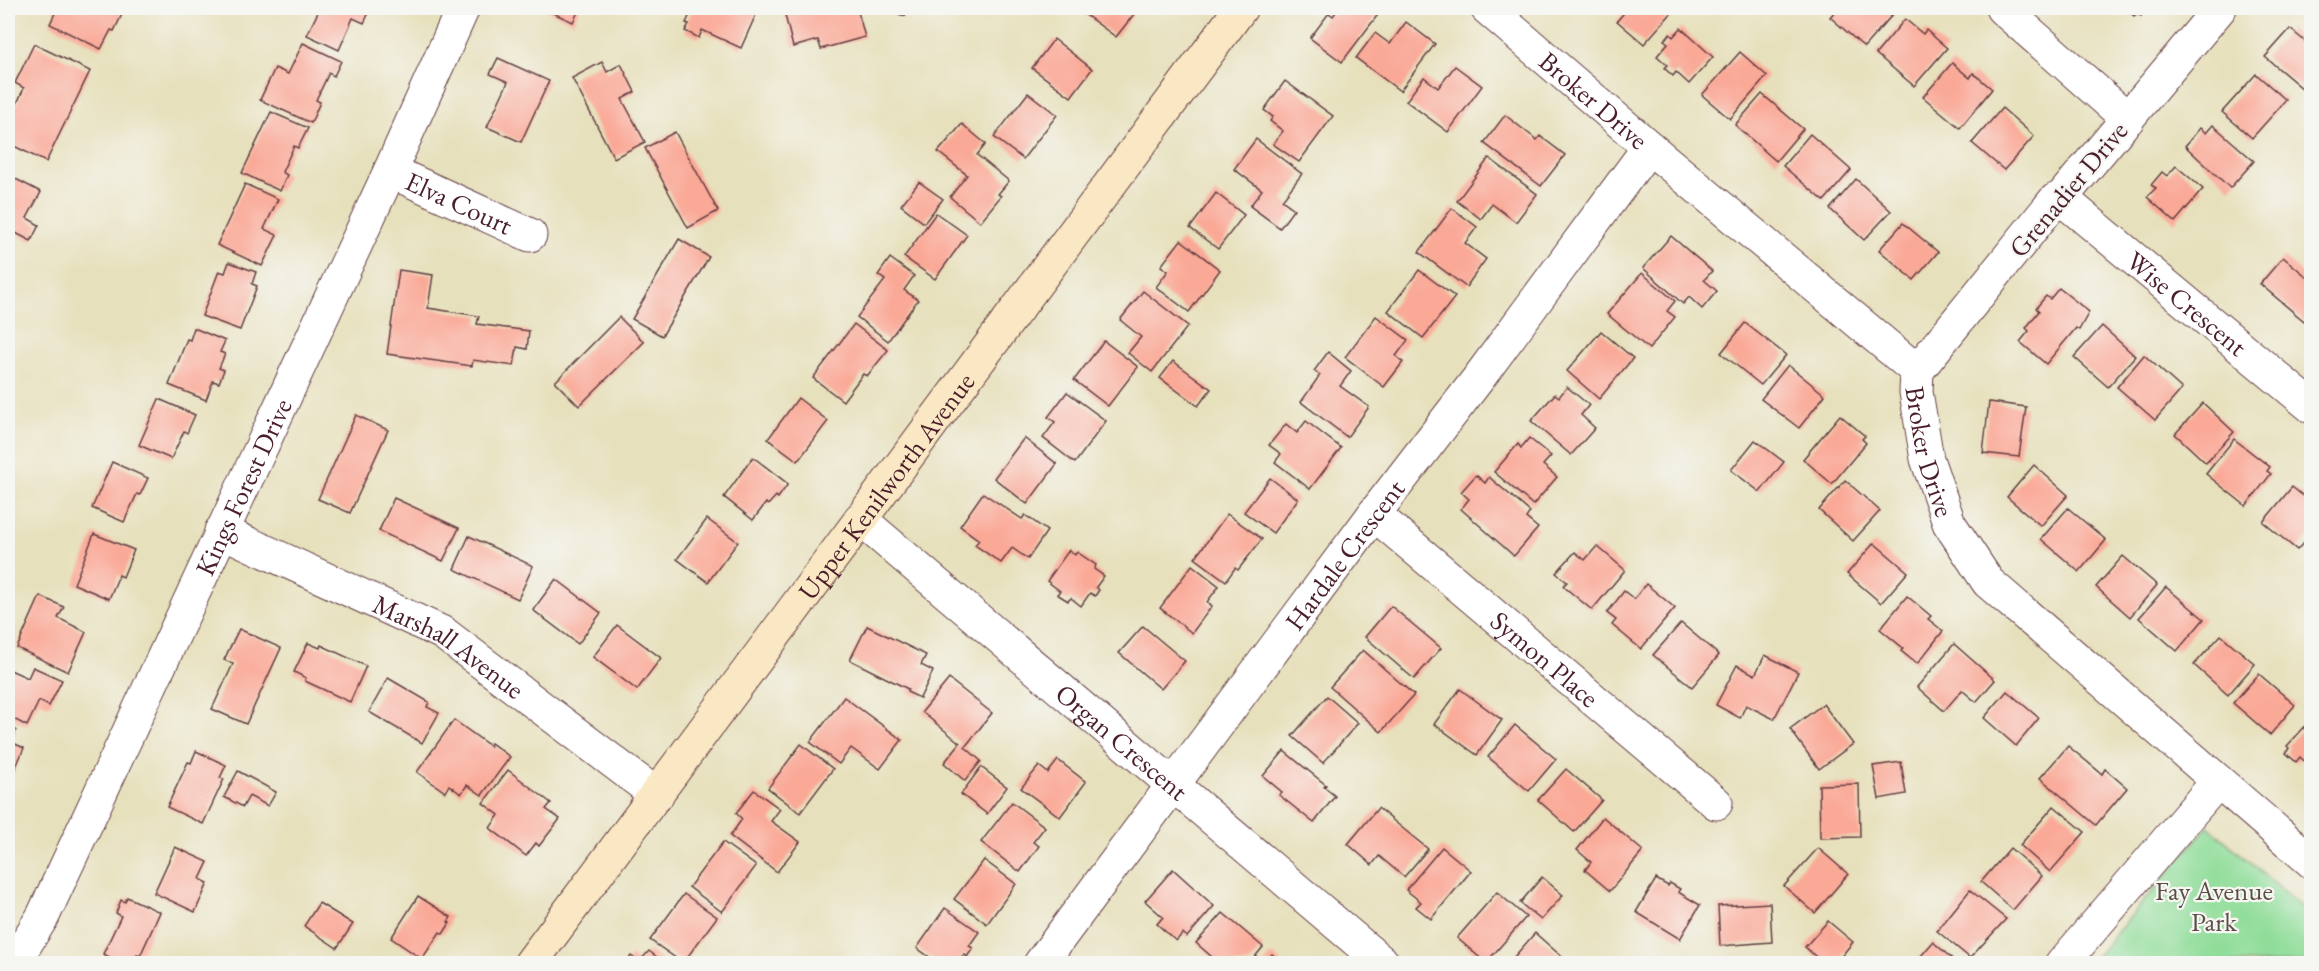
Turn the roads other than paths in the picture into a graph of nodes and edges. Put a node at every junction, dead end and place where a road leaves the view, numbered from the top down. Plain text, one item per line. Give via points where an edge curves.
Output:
1 (463, 8) edge
2 (1241, 8) edge
3 (1487, 8) edge
4 (2002, 8) edge
5 (2220, 8) edge
6 (2128, 119) junction
7 (1649, 147) junction
8 (390, 171) junction
9 (2061, 198) junction
10 (530, 235) dead end
11 (1917, 371) junction
12 (2312, 407) edge
13 (1374, 514) junction
14 (860, 519) junction
15 (221, 531) junction
16 (2217, 781) junction
17 (1174, 784) junction
18 (657, 795) junction
19 (1716, 802) dead end
20 (2312, 862) edge
21 (13, 963) edge
22 (530, 963) edge
23 (1040, 963) edge
24 (1384, 963) edge
25 (2062, 963) edge

1 - 8 street, Kings Forest Drive
2 - 14 street, Upper Kenilworth Avenue
3 - 7 street, Broker Drive
4 - 6 street
5 - 6 street, Grenadier Drive
6 - 9 street, Grenadier Drive
7 - 11 street, Broker Drive
7 - 13 street, Hardale Crescent
8 - 10 street, Elva Court
8 - 15 street, Kings Forest Drive
9 - 11 street, Grenadier Drive via 2055,200
9 - 12 street, Wise Crescent
11 - 16 street, Broker Drive via 1916,392 1927,459 1949,523 1988,582
13 - 17 street, Hardale Crescent
13 - 19 street, Symon Place
14 - 17 street, Organ Crescent
14 - 18 street, Upper Kenilworth Avenue
15 - 18 street, Marshall Avenue via 443,633
15 - 21 street, Kings Forest Drive via 43,916
16 - 20 street, Broker Drive
16 - 25 street
17 - 23 street, Hardale Crescent
17 - 24 street, Organ Crescent
18 - 22 street, Upper Kenilworth Avenue

